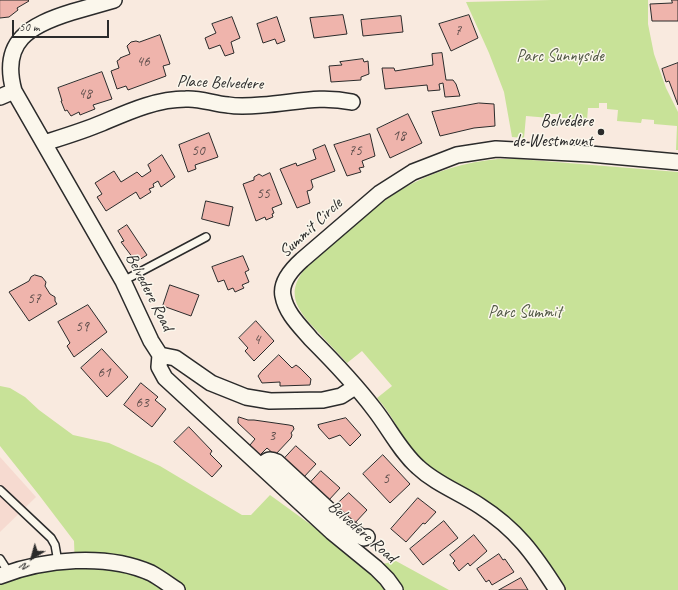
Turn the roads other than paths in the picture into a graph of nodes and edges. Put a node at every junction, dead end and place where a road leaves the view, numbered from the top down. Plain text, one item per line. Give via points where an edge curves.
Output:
1 (114, 0) edge
2 (14, 91) junction
3 (0, 97) edge
4 (352, 102) dead end
5 (44, 143) junction
6 (678, 162) edge
7 (206, 237) dead end
8 (123, 280) junction
9 (160, 355) junction
10 (355, 387) junction
11 (261, 466) junction
12 (0, 490) edge
13 (367, 537) dead end
14 (0, 559) edge
15 (58, 562) junction
16 (5, 574) edge
17 (177, 590) edge
18 (395, 590) edge
19 (557, 590) edge

1 - 2 street, Belvedere Road via 51,19 27,31 17,41 12,54 10,78
2 - 3 street
2 - 5 street, Belvedere Road
4 - 5 street, Place Belvedere via 319,98 264,105 229,106 186,98 130,111
5 - 8 street, Belvedere Road
6 - 10 street, Summit Circle via 496,149 457,155 434,163 413,172 380,193 291,271 285,282 283,295 286,308 297,324
7 - 8 lane
8 - 9 street, Belvedere Road
9 - 10 street via 175,358 211,383 246,397 270,401 323,400 341,396
9 - 11 street, Belvedere Road via 159,367 165,378
10 - 19 street, Summit Circle via 374,408 417,467 432,479 479,505 507,527 528,548
11 - 13 street via 267,460 277,462 358,535
11 - 18 street, Belvedere Road via 332,532 376,568
12 - 15 lane via 51,538
14 - 16 lane
15 - 16 street
15 - 17 street via 112,562 131,566 150,573

